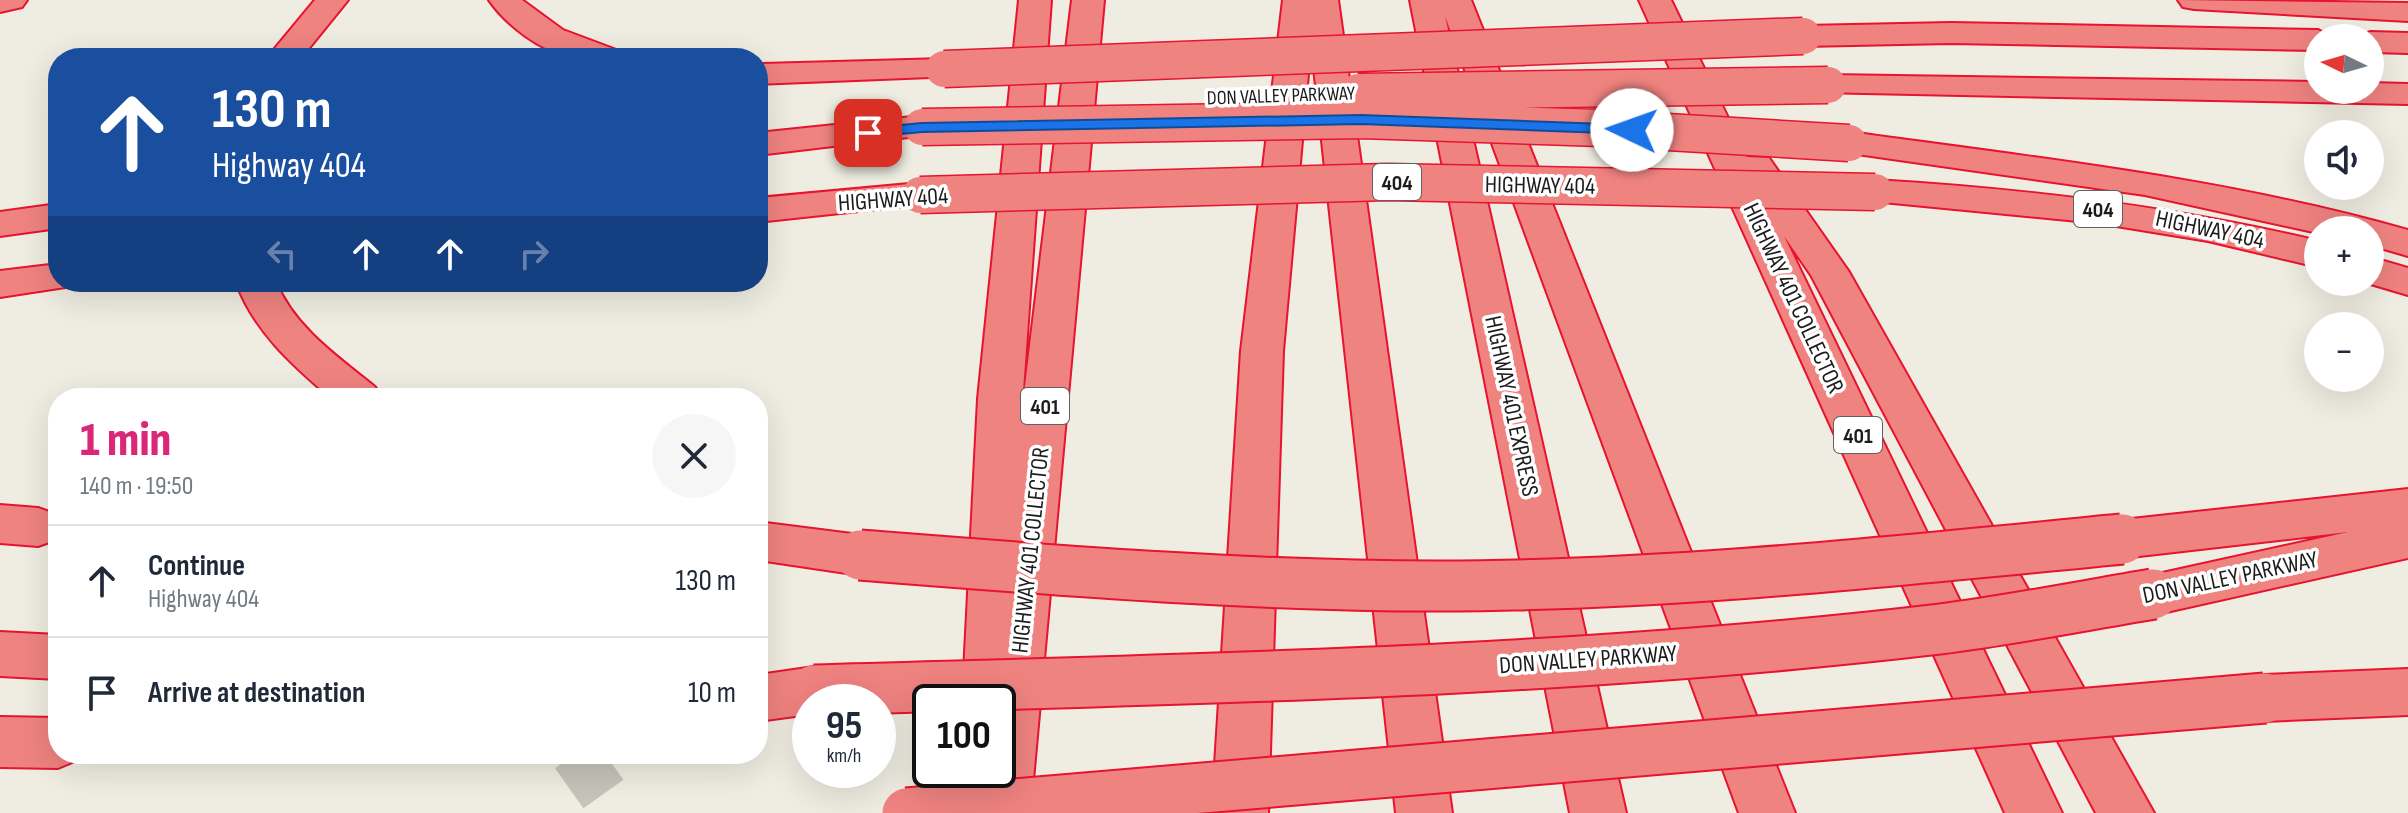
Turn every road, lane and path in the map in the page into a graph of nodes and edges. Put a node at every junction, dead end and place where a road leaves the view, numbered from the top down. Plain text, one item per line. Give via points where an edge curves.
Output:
1 (11, 0) edge
2 (306, 0) edge
3 (332, 0) edge
4 (505, 0) edge
5 (1035, 0) edge
6 (1088, 0) edge
7 (1299, 0) edge
8 (1322, 0) edge
9 (1426, 0) edge
10 (1455, 0) edge
11 (1655, 0) edge
12 (2194, 0) edge
13 (0, 3) edge
14 (2408, 12) edge
15 (2304, 40) edge
16 (2384, 42) edge
17 (2408, 43) edge
18 (274, 48) edge
19 (292, 48) edge
20 (572, 48) edge
21 (1683, 58) junction
22 (768, 74) edge
23 (2408, 94) edge
24 (922, 127) junction
25 (768, 143) edge
26 (768, 209) edge
27 (48, 217) edge
28 (2304, 218) edge
29 (0, 224) edge
30 (2384, 236) edge
31 (2408, 243) edge
32 (2304, 251) edge
33 (2384, 274) edge
34 (48, 278) edge
35 (2408, 282) edge
36 (0, 284) edge
37 (258, 292) edge
38 (348, 388) edge
39 (2408, 507) edge
40 (2408, 539) edge
41 (768, 542) edge
42 (0, 654) edge
43 (48, 656) edge
44 (990, 684) edge
45 (896, 687) edge
46 (768, 689) edge
47 (792, 690) edge
48 (2408, 692) edge
49 (792, 693) edge
50 (768, 697) edge
51 (0, 742) edge
52 (48, 743) edge
53 (987, 788) edge
54 (907, 813) edge
55 (986, 813) edge
56 (1002, 813) edge
57 (1240, 813) edge
58 (1424, 813) edge
59 (1598, 813) edge
60 (1767, 813) edge
61 (2034, 813) edge
62 (2126, 813) edge

1 - 13 highway
2 - 18 highway
3 - 19 highway
4 - 20 highway via 542,34
5 - 44 highway via 1000,399
6 - 56 highway, HIGHWAY 401 COLLECTOR / 401
7 - 57 highway via 1262,351
8 - 58 highway
9 - 59 highway, HIGHWAY 401 EXPRESS
10 - 60 highway
11 - 21 highway, HIGHWAY 401 COLLECTOR / 401
12 - 14 highway
15 - 22 highway, bridge via 1951,33 1803,36
16 - 17 highway
21 - 61 highway, HIGHWAY 401 COLLECTOR / 401
21 - 62 highway via 1829,272
23 - 24 highway, DON VALLEY PARKWAY, bridge via 1828,85 1269,95
24 - 25 highway
24 - 28 highway, bridge via 1361,120 1849,143 2145,184
26 - 32 highway, HIGHWAY 404 / 404, bridge via 920,195 1387,182 1875,192 2015,200 2146,216
27 - 29 highway
30 - 31 highway
33 - 35 highway
34 - 36 highway
37 - 38 highway via 306,354
39 - 41 highway, bridge via 1757,574 1517,585 1285,582 860,555
40 - 45 highway, DON VALLEY PARKWAY, bridge via 2153,594 1917,632 1615,659
42 - 43 highway
46 - 47 highway, DON VALLEY PARKWAY
48 - 54 highway, bridge via 2265,698
49 - 50 highway
51 - 52 highway
53 - 55 highway

